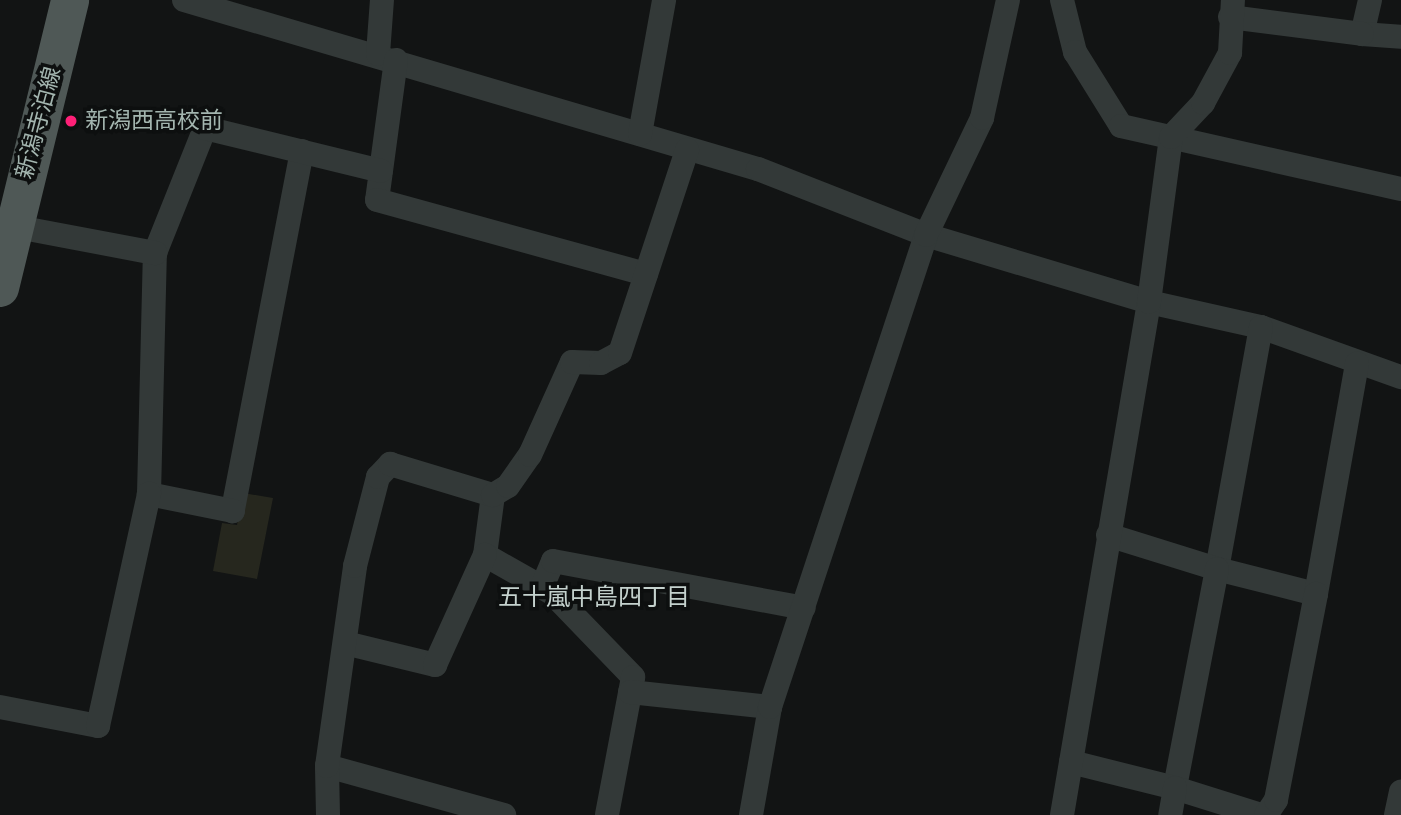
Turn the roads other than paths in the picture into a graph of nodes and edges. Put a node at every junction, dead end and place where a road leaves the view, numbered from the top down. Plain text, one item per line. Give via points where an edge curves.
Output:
1 (70, 0) edge
2 (184, 0) edge
3 (382, 0) edge
4 (664, 0) edge
5 (1008, 0) edge
6 (1062, 0) edge
7 (1370, 0) edge
8 (1231, 9) edge
9 (1362, 34) junction
10 (1401, 37) edge
11 (387, 57) junction
12 (640, 134) junction
13 (1171, 137) junction
14 (687, 150) junction
15 (302, 151) junction
16 (381, 171) junction
17 (1401, 189) edge
18 (12, 226) junction
19 (926, 235) junction
20 (155, 253) junction
21 (646, 274) junction
22 (0, 288) edge
23 (1149, 302) junction
24 (1261, 327) junction
25 (1357, 363) junction
26 (1401, 377) edge
27 (149, 494) junction
28 (493, 495) junction
29 (1108, 535) junction
30 (485, 555) junction
31 (1217, 569) junction
32 (542, 587) junction
33 (1316, 594) junction
34 (804, 608) junction
35 (345, 643) junction
36 (630, 692) junction
37 (0, 707) edge
38 (770, 707) junction
39 (1070, 762) junction
40 (327, 766) junction
41 (1175, 788) junction
42 (1401, 792) edge
43 (328, 815) edge
44 (504, 815) edge
45 (607, 815) edge
46 (751, 815) edge
47 (1062, 815) edge
48 (1170, 815) edge
49 (1263, 815) edge
50 (1396, 815) edge

1 - 18 main road, 新潟寺泊線
2 - 11 street
3 - 11 street
4 - 12 street
5 - 19 street via 982,118
6 - 13 street via 1075,52 1121,125
7 - 9 street
8 - 9 street
8 - 13 street via 1230,53 1203,103
9 - 10 street
11 - 12 street
11 - 16 street
12 - 14 street
13 - 17 street
13 - 23 street
14 - 19 street via 758,169
14 - 21 street
15 - 16 street
15 - 20 street via 205,128
15 - 27 street via 233,511
16 - 21 street via 377,200
18 - 20 street
18 - 22 main road, 新潟寺泊線
19 - 23 street
19 - 34 street
20 - 27 street
21 - 28 street via 621,353 601,363 572,362 530,456 508,486
23 - 24 street
23 - 29 street
24 - 25 street
24 - 31 street
25 - 26 street
25 - 33 street
27 - 37 street via 98,726
28 - 30 street
28 - 35 street via 390,464 378,477 355,566
29 - 31 street
29 - 39 street
30 - 32 street
30 - 35 street via 435,665
31 - 33 street
31 - 41 street
32 - 34 street via 553,561
32 - 36 street via 632,677
33 - 49 street via 1276,800
34 - 38 street
35 - 40 street
36 - 38 street
36 - 45 street
38 - 46 street
39 - 41 street
39 - 47 street
40 - 43 street
40 - 44 street
41 - 48 street
41 - 49 street
42 - 50 street

